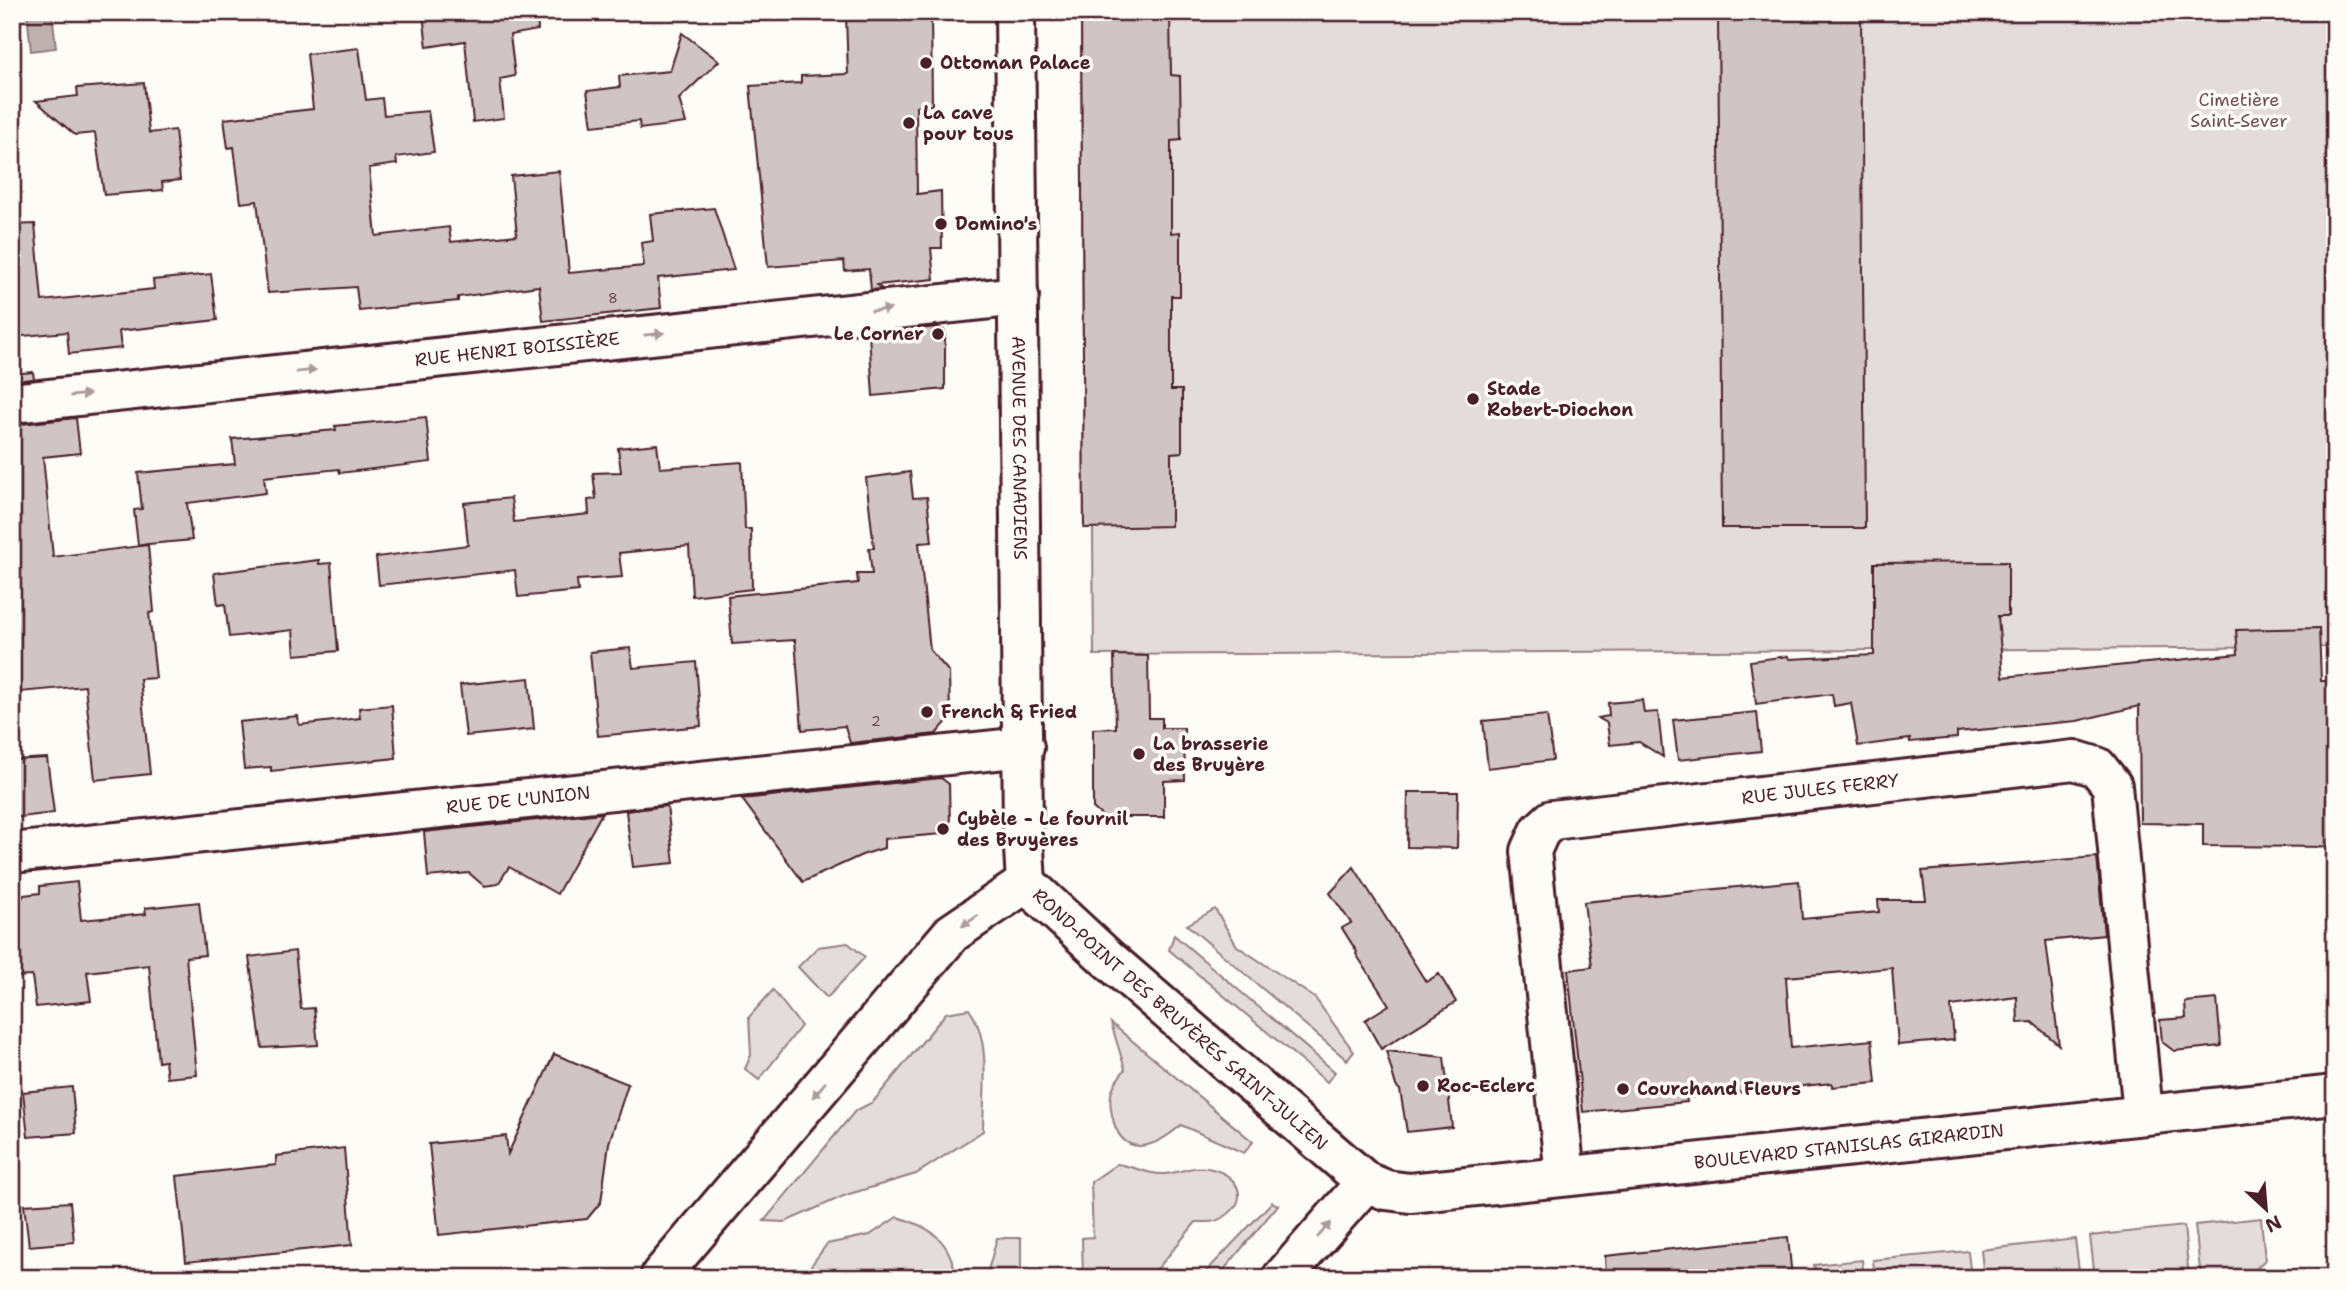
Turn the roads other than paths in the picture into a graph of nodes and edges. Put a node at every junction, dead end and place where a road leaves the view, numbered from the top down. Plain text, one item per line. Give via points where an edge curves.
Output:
1 (1015, 12) edge
2 (1019, 296) junction
3 (12, 403) edge
4 (1024, 747) junction
5 (12, 853) edge
6 (1026, 883) junction
7 (2335, 1095) edge
8 (2143, 1114) junction
9 (1565, 1176) junction
10 (1366, 1182) junction
11 (653, 1277) edge
12 (1282, 1278) edge

1 - 2 street, AVENUE DES CANADIENS
3 -> 2 street, RUE HENRI BOISSIÈRE
2 - 4 street, AVENUE DES CANADIENS
4 - 5 street, RUE DE L'UNION
4 - 6 street, AVENUE DES CANADIENS
6 - 10 street, ROND-POINT DES BRUYÈRES SAINT-JULIEN
6 -> 11 street, ROND-POINT DES BRUYÈRES SAINT-JULIEN via 952,933
7 - 8 street, BOULEVARD STANISLAS GIRARDIN
8 - 9 street, BOULEVARD STANISLAS GIRARDIN
8 - 9 street, RUE JULES FERRY via 2112,786 2097,767 2074,760 1552,820 1539,831 1531,851
9 - 10 street, BOULEVARD STANISLAS GIRARDIN via 1410,1193
12 -> 10 street

